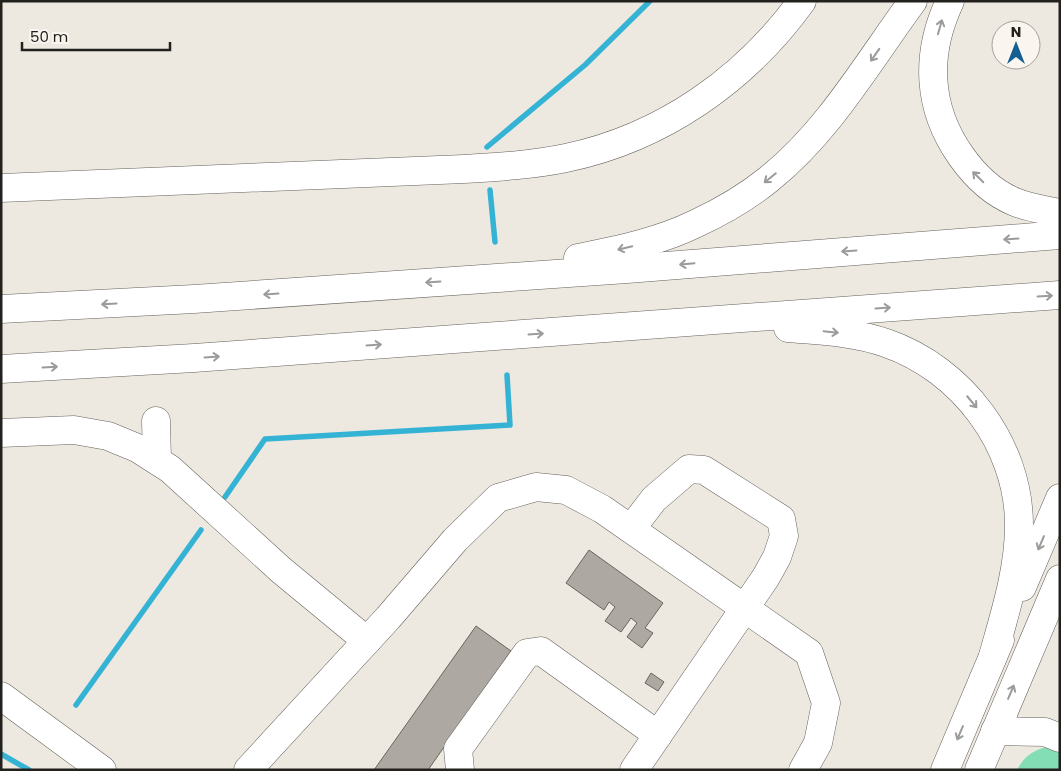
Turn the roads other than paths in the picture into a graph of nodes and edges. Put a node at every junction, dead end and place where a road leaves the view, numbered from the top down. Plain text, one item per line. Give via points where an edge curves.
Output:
1 (802, 1) edge
2 (913, 1) edge
3 (950, 1) edge
4 (1, 188) edge
5 (1060, 213) edge
6 (1060, 235) edge
7 (482, 278) junction
8 (1060, 295) edge
9 (1, 309) edge
10 (695, 322) junction
11 (1, 369) edge
12 (156, 421) dead end
13 (1, 432) edge
14 (157, 460) junction
15 (1060, 498) edge
16 (630, 529) junction
17 (1058, 585) edge
18 (744, 608) junction
19 (367, 640) junction
20 (993, 656) junction
21 (1, 696) edge
22 (995, 732) junction
23 (658, 735) junction
24 (1060, 738) edge
25 (102, 770) edge
26 (248, 770) edge
27 (460, 770) edge
28 (634, 770) edge
29 (803, 770) edge
30 (945, 770) edge
31 (979, 770) edge

1 - 4 main road via 754,58 715,91 635,136 566,158 464,169
2 -> 7 main road via 842,100 806,143 769,179 734,203 694,225 651,241
5 -> 3 main road via 1015,202 983,182 944,130 936,102 933,73 938,31
6 -> 7 main road
7 -> 9 main road via 204,299
10 -> 8 main road
11 -> 10 main road
10 -> 20 main road via 836,332 886,343 927,363 960,388 995,435 1012,477 1018,504 1014,574
12 - 14 main road
13 - 14 main road via 93,432 130,445
14 - 19 main road via 281,570
15 -> 20 main road
16 - 18 main road
16 - 18 main road via 654,499 689,469 704,470 781,519 784,536 777,556
16 - 19 main road via 602,509 566,490 536,487 498,498 455,540
22 -> 17 main road
18 - 23 main road
18 - 29 main road via 809,653 826,703 818,743
19 - 26 main road
20 -> 30 main road
21 - 25 main road
22 - 24 main road via 1045,732
22 - 31 main road
23 - 27 main road via 541,651 527,653 458,750
23 - 28 main road

